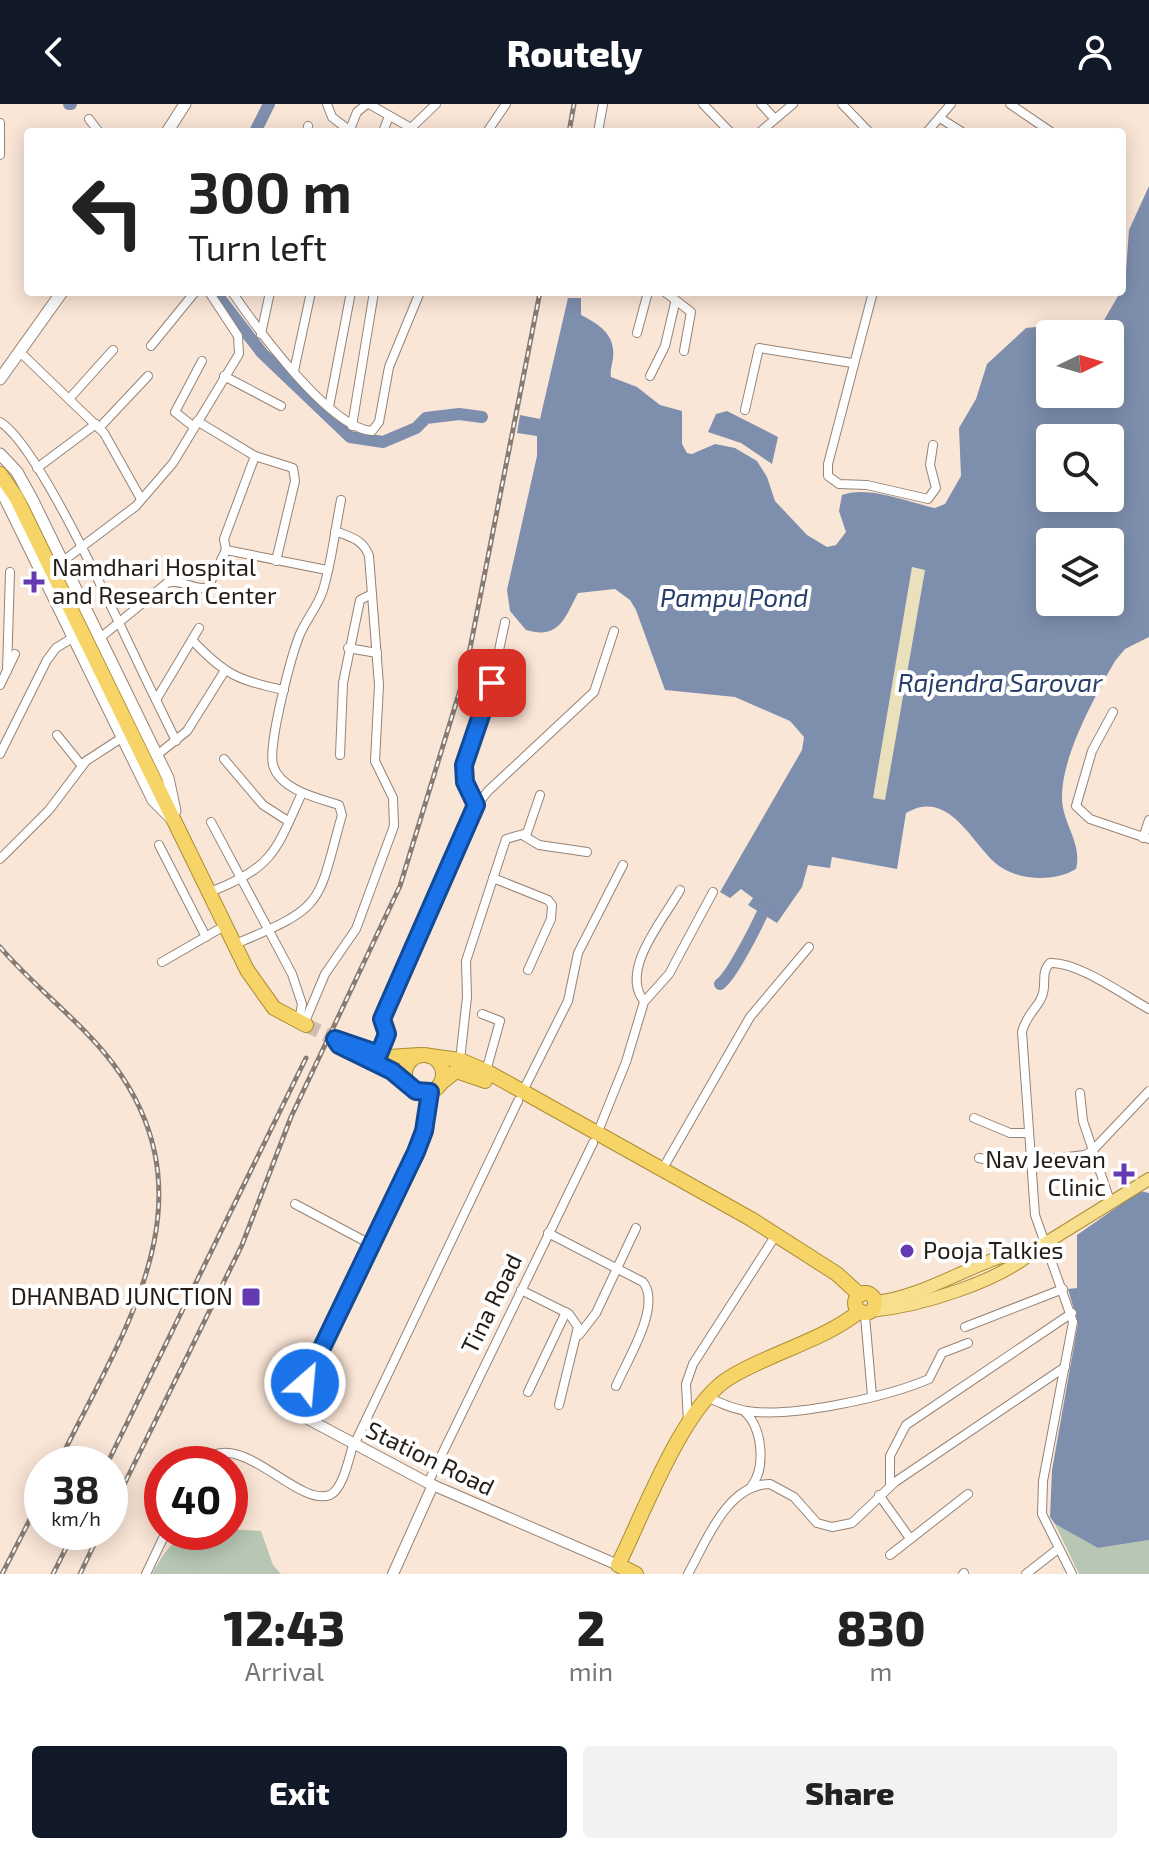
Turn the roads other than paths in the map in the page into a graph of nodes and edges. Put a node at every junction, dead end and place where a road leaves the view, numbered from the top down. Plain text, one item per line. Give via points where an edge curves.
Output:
1 (185, 104) edge
2 (327, 104) edge
3 (368, 104) edge
4 (436, 104) edge
5 (506, 104) edge
6 (603, 104) edge
7 (703, 104) edge
8 (761, 104) edge
9 (793, 104) edge
10 (842, 104) edge
11 (951, 104) edge
12 (1010, 104) edge
13 (389, 116) junction
14 (774, 118) junction
15 (940, 118) junction
16 (89, 119) dead end
17 (860, 122) junction
18 (0, 123) edge
19 (96, 128) edge
20 (170, 128) edge
21 (345, 128) edge
22 (351, 128) edge
23 (384, 128) edge
24 (490, 128) edge
25 (599, 128) edge
26 (726, 128) edge
27 (764, 128) edge
28 (856, 128) edge
29 (865, 128) edge
30 (931, 128) edge
31 (956, 128) edge
32 (1045, 128) edge
33 (1, 131) edge
34 (0, 155) edge
35 (59, 296) edge
36 (192, 296) edge
37 (211, 296) edge
38 (235, 296) edge
39 (269, 296) edge
40 (310, 296) edge
41 (350, 296) edge
42 (373, 296) edge
43 (417, 296) edge
44 (647, 296) edge
45 (669, 296) edge
46 (872, 296) edge
47 (675, 303) junction
48 (637, 333) dead end
49 (261, 334) junction
50 (151, 346) dead end
51 (113, 350) dead end
52 (684, 351) dead end
53 (21, 353) junction
54 (202, 361) dead end
55 (852, 363) junction
56 (294, 371) junction
57 (148, 376) dead end
58 (224, 376) junction
59 (650, 376) dead end
60 (0, 379) edge
61 (69, 399) junction
62 (281, 406) dead end
63 (329, 407) junction
64 (745, 410) dead end
65 (0, 422) edge
66 (195, 424) junction
67 (98, 426) junction
68 (352, 426) junction
69 (933, 445) dead end
70 (0, 454) edge
71 (255, 456) junction
72 (0, 464) edge
73 (37, 468) junction
74 (0, 474) edge
75 (0, 488) edge
76 (141, 499) junction
77 (341, 500) dead end
78 (335, 531) junction
79 (80, 550) junction
80 (226, 550) junction
81 (63, 561) junction
82 (276, 561) junction
83 (327, 570) junction
84 (10, 572) dead end
85 (372, 594) junction
86 (505, 622) dead end
87 (118, 625) junction
88 (199, 628) dead end
89 (614, 631) dead end
90 (74, 637) junction
91 (100, 638) junction
92 (193, 641) junction
93 (348, 648) junction
94 (377, 653) junction
95 (15, 654) dead end
96 (5, 664) edge
97 (224, 672) junction
98 (0, 685) edge
99 (284, 690) junction
100 (156, 700) junction
101 (1113, 712) dead end
102 (57, 735) dead end
103 (123, 737) junction
104 (176, 741) junction
105 (0, 754) edge
106 (157, 755) junction
107 (340, 755) dead end
108 (224, 759) dead end
109 (82, 766) junction
110 (160, 785) junction
111 (302, 793) junction
112 (540, 795) dead end
113 (476, 805) junction
114 (176, 820) junction
115 (1149, 820) edge
116 (288, 821) junction
117 (211, 822) dead end
118 (524, 836) junction
119 (1146, 838) edge
120 (159, 845) dead end
121 (587, 852) dead end
122 (0, 859) edge
123 (623, 865) dead end
124 (493, 878) junction
125 (241, 880) junction
126 (215, 890) junction
127 (680, 890) dead end
128 (713, 892) dead end
129 (227, 924) junction
130 (269, 930) junction
131 (206, 937) junction
132 (240, 942) junction
133 (809, 947) dead end
134 (162, 962) dead end
135 (528, 970) dead end
136 (644, 1001) junction
137 (274, 1008) junction
138 (1149, 1009) edge
139 (482, 1014) dead end
140 (303, 1024) junction
141 (379, 1054) junction
142 (426, 1056) junction
143 (460, 1060) junction
144 (486, 1071) junction
145 (436, 1087) junction
146 (412, 1089) junction
147 (1149, 1091) edge
148 (1080, 1093) dead end
149 (520, 1097) junction
150 (974, 1118) dead end
151 (1028, 1133) junction
152 (595, 1139) junction
153 (1092, 1151) junction
154 (979, 1158) dead end
155 (1030, 1162) junction
156 (662, 1170) junction
157 (1149, 1179) edge
158 (295, 1204) dead end
159 (1112, 1205) junction
160 (636, 1228) dead end
161 (548, 1233) junction
162 (772, 1241) junction
163 (372, 1245) junction
164 (1041, 1246) junction
165 (617, 1268) junction
166 (1063, 1289) junction
167 (521, 1290) junction
168 (865, 1307) junction
169 (566, 1312) junction
170 (1072, 1313) junction
171 (965, 1327) dead end
172 (579, 1335) junction
173 (968, 1343) dead end
174 (1065, 1367) junction
175 (616, 1386) dead end
176 (528, 1392) dead end
177 (872, 1396) junction
178 (710, 1398) junction
179 (559, 1405) dead end
180 (744, 1411) junction
181 (688, 1425) junction
182 (354, 1445) junction
183 (248, 1460) edge
184 (430, 1484) junction
185 (890, 1485) junction
186 (750, 1488) junction
187 (968, 1494) dead end
188 (879, 1495) junction
189 (909, 1537) junction
190 (1058, 1549) junction
191 (157, 1550) edge
192 (890, 1555) dead end
193 (627, 1569) edge
194 (146, 1574) edge
195 (393, 1574) edge
196 (688, 1574) edge
197 (1026, 1574) edge
198 (1072, 1574) edge

1 - 20 main road
2 - 21 street
3 - 13 street
3 - 22 street via 357,112
4 - 13 street via 415,127
5 - 24 street
6 - 25 street
7 - 26 street
8 - 14 street
9 - 14 street
10 - 17 street
11 - 15 street
12 - 32 street
13 - 23 street
14 - 27 street
15 - 30 street
15 - 31 street
16 - 19 street
17 - 28 street
17 - 29 street
18 - 33 street
33 - 34 street
35 - 53 main road
36 - 50 street
37 - 58 street via 241,345
38 - 49 street
39 - 49 street
40 - 56 street
41 - 63 street
42 - 68 street
43 - 68 street via 389,367 377,428
44 - 48 street
45 - 47 street
46 - 55 street
47 - 52 street via 691,312
47 - 59 street via 665,346
49 - 56 street
51 - 61 street
53 - 60 main road
53 - 61 street
54 - 66 street via 175,412
55 - 64 street via 759,348
55 - 69 street via 828,464 831,479 928,499 936,488 930,465
56 - 63 street
57 - 67 street
58 - 62 street
58 - 66 street
61 - 67 street
63 - 68 street
65 - 73 street
66 - 71 street
66 - 76 street via 173,463
67 - 73 street
67 - 76 street
70 - 81 main road via 24,483
71 - 80 street via 224,539
71 - 82 street via 289,466 295,473
72 - 110 highway via 22,496
73 - 79 street
74 - 110 highway
75 - 90 main road
76 - 79 street
77 - 78 street
78 - 83 street
78 - 85 street via 365,546
79 - 81 street
79 - 87 street
80 - 82 street
80 - 87 street via 208,587 167,583
81 - 91 main road
82 - 83 street
83 - 99 street
84 - 96 street
85 - 93 street via 360,600
85 - 94 street
86 - 113 street via 492,683 464,765
87 - 91 street
87 - 100 street
88 - 92 street
89 - 113 street via 594,692
90 - 103 main road
90 - 105 street via 47,660
91 - 106 main road
92 - 97 street
92 - 100 street
93 - 94 street
93 - 107 street
94 - 140 street via 375,761 393,798 394,826 356,929 325,974
95 - 96 street
96 - 98 street
97 - 99 street
97 - 104 street
99 - 111 street via 273,765
100 - 104 street
101 - 119 street via 1092,751 1076,806 1083,815
102 - 109 street
103 - 109 street
103 - 114 main road via 153,800
104 - 106 street
106 - 114 main road via 173,790
108 - 116 street via 263,805
109 - 122 street via 49,810
110 - 114 highway
111 - 116 street
111 - 130 street via 339,805 342,815 316,901
112 - 118 street
113 - 141 street via 382,1019 387,1034
114 - 126 highway
114 - 129 highway
115 - 119 street
116 - 125 street via 269,860
117 - 125 street
118 - 121 street via 539,845
118 - 124 street via 506,839
120 - 131 street
123 - 149 street via 578,953 568,1001
124 - 135 street via 552,905
124 - 143 street via 466,961
125 - 126 street
125 - 130 street
126 - 129 highway
127 - 136 street via 636,973 637,992
128 - 136 street via 669,974
129 - 131 street
129 - 132 highway
129 - 137 highway via 253,980
130 - 132 street
130 - 140 street via 300,991
131 - 134 street
132 - 137 highway
133 - 156 street via 750,1017
136 - 152 street, Tina Road
137 - 140 highway
138 - 151 street via 1060,963 1046,966 1044,992 1022,1032
139 - 144 street via 500,1021
141 - 142 highway
141 - 146 highway via 334,1039 396,1073
142 - 143 highway
142 - 145 highway via 441,1065
142 - 146 highway via 407,1067
143 - 144 highway
144 - 149 highway
145 - 146 highway
145 - 149 highway via 452,1072 467,1072
145 - 163 street, Station Road via 424,1131
147 - 153 street
148 - 153 street
149 - 152 highway
149 - 182 street
150 - 151 street via 1010,1133
151 - 155 street
152 - 156 highway
152 - 161 street, Tina Road
152 - 162 highway
153 - 155 street
153 - 159 street
154 - 155 street
155 - 164 street
156 - 168 highway via 837,1274
157 - 159 main road
158 - 163 street
159 - 164 main road
160 - 165 street
161 - 165 street
161 - 167 street, Tina Road
162 - 168 highway
162 - 181 street via 693,1364 686,1384
163 - 182 street, Station Road via 291,1410
164 - 166 street
164 - 168 main road via 927,1290
165 - 172 street
165 - 175 street via 643,1282 651,1298
166 - 170 street
166 - 171 street
167 - 169 street
167 - 184 street, Tina Road
168 - 177 street
168 - 178 highway via 837,1328 729,1378
169 - 172 street
169 - 176 street
170 - 174 street
170 - 185 street via 906,1425 890,1456
172 - 179 street
173 - 177 street via 942,1353 929,1379
174 - 185 street
174 - 190 street via 1041,1504
177 - 180 street via 777,1412
178 - 180 street
178 - 181 highway
178 - 193 highway
180 - 186 street via 754,1422 759,1450 758,1473
181 - 193 highway
182 - 183 street via 341,1481 325,1495
182 - 184 street, Station Road
184 - 193 street, Station Road
184 - 195 street
185 - 188 street
186 - 188 street via 778,1487 817,1523 832,1527 857,1521
186 - 196 street via 727,1508
187 - 189 street
188 - 189 street
189 - 192 street
190 - 197 street
190 - 198 street
191 - 194 street

